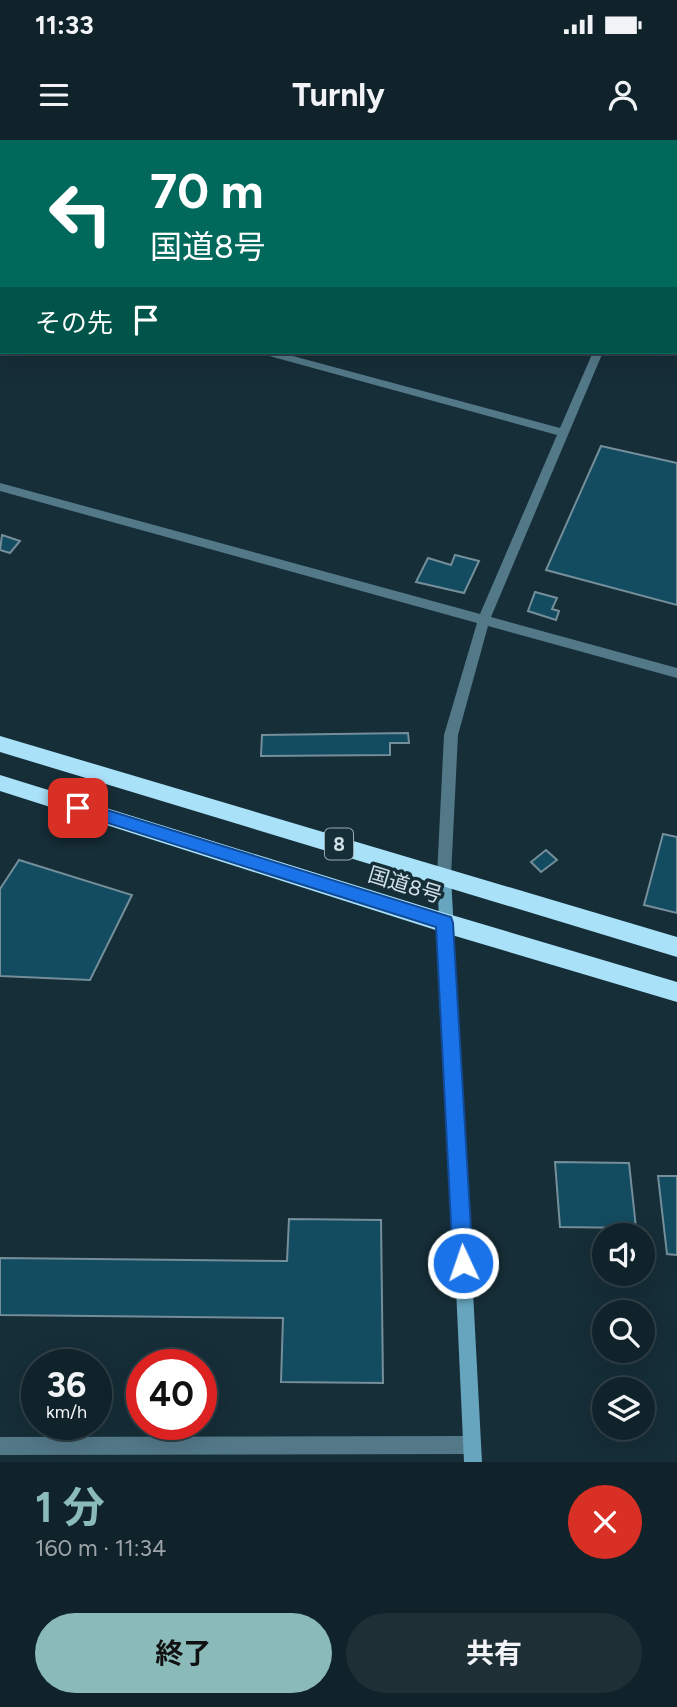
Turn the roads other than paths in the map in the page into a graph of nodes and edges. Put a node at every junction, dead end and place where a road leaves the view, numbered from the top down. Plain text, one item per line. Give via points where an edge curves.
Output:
1 (273, 354) edge
2 (597, 354) edge
3 (564, 433) junction
4 (0, 487) edge
5 (485, 619) junction
6 (677, 673) edge
7 (0, 744) edge
8 (0, 783) edge
9 (444, 876) junction
10 (445, 923) junction
11 (677, 947) edge
12 (677, 992) edge
13 (0, 1447) edge
14 (473, 1454) edge

1 - 3 street
2 - 3 street
3 - 5 street
4 - 5 street
5 - 6 street
5 - 9 street via 451,735
7 - 9 highway, 国道8号 / 8
8 - 10 highway, 国道8号 / 8
9 - 10 street
9 - 11 highway, 国道8号 / 8
10 - 12 highway, 国道8号 / 8
10 - 14 street
13 - 14 street

